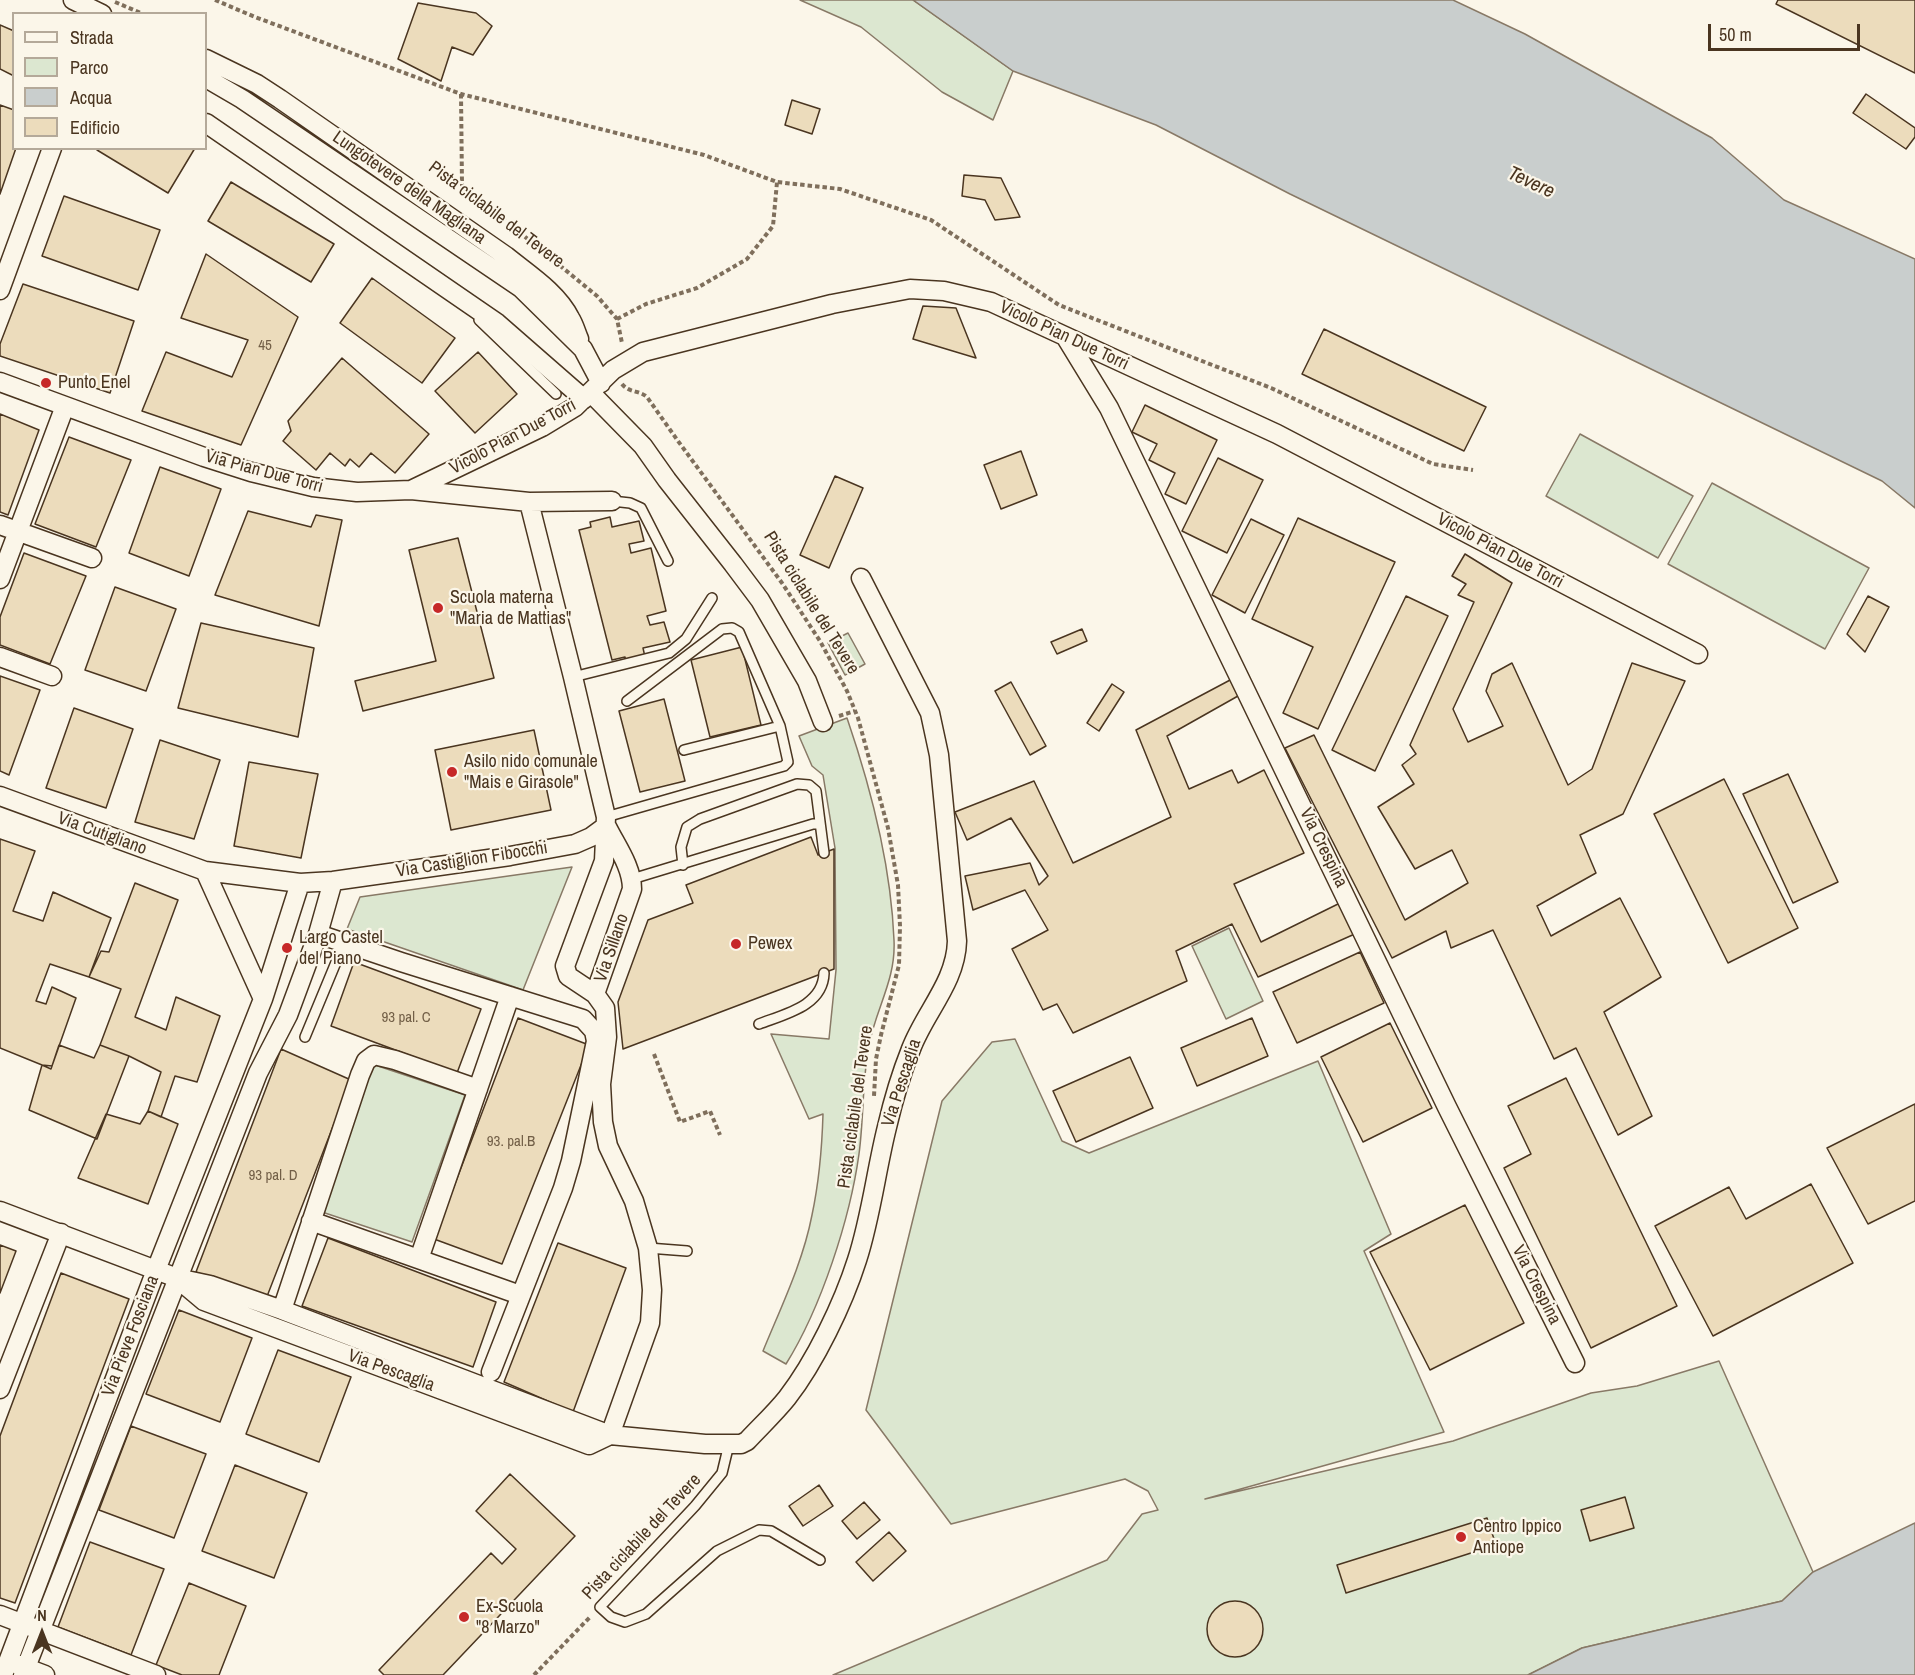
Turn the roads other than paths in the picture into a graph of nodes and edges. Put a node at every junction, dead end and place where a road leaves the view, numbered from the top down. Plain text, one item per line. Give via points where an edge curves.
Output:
1 (207, 59) edge
2 (207, 79) edge
3 (207, 124) edge
4 (51, 150) edge
5 (0, 290) edge
6 (452, 293) junction
7 (1065, 336) junction
8 (583, 349) junction
9 (0, 382) edge
10 (597, 386) junction
11 (556, 394) dead end
12 (65, 406) junction
13 (411, 490) junction
14 (612, 501) joint
15 (529, 502) junction
16 (0, 525) edge
17 (18, 531) junction
18 (92, 558) dead end
19 (669, 561) dead end
20 (861, 578) dead end
21 (0, 579) edge
22 (712, 598) dead end
23 (1698, 654) dead end
24 (0, 657) edge
25 (52, 676) dead end
26 (573, 677) junction
27 (627, 701) dead end
28 (823, 722) dead end
29 (780, 726) junction
30 (684, 750) dead end
31 (0, 796) edge
32 (606, 821) junction
33 (820, 824) junction
34 (824, 852) dead end
35 (683, 865) junction
36 (204, 871) junction
37 (632, 879) junction
38 (333, 881) junction
39 (300, 883) junction
40 (318, 934) junction
41 (344, 944) junction
42 (824, 973) dead end
43 (595, 994) junction
44 (510, 996) junction
45 (264, 999) junction
46 (759, 1024) dead end
47 (305, 1037) dead end
48 (478, 1089) junction
49 (0, 1211) edge
50 (311, 1221) junction
51 (61, 1233) junction
52 (648, 1248) junction
53 (687, 1251) dead end
54 (418, 1259) junction
55 (156, 1270) junction
56 (177, 1278) junction
57 (520, 1295) junction
58 (282, 1310) junction
59 (1575, 1363) dead end
60 (491, 1372) dead end
61 (0, 1389) edge
62 (610, 1435) junction
63 (729, 1444) junction
64 (820, 1560) dead end
65 (0, 1615) edge
66 (22, 1623) junction
67 (40, 1631) junction
68 (4, 1665) edge
69 (24, 1671) edge
70 (45, 1675) edge
71 (156, 1675) edge

1 - 8 street, Lungotevere della Magliana via 280,99 506,256 560,303
2 - 8 street, Lungotevere della Magliana via 509,279
3 - 6 street, Lungotevere della Magliana
4 - 5 street
6 - 10 street, Lungotevere della Magliana
6 - 11 lane
7 - 10 street, Vicolo Pian Due Torri via 992,302 944,291 910,289 832,304 643,352
7 - 23 street, Vicolo Pian Due Torri via 1277,434
7 - 59 street, Via Crespina via 1109,408
8 - 10 street, Lungotevere della Magliana
9 - 12 street, Via Pian Due Torri
10 - 13 street, Vicolo Pian Due Torri via 575,407 542,427
10 - 28 street, Lungotevere della Magliana via 760,600 807,681
12 - 13 street, Via Pian Due Torri via 167,445 282,480 342,491
12 - 17 street
13 - 15 street, Via Pian Due Torri
14 - 15 street, Via Pian Due Torri
14 - 19 lane via 641,508
15 - 26 street, Via Sillano
16 - 17 street
17 - 18 street
17 - 21 street
20 - 63 street, Via Pescaglia via 932,720 939,755 957,956 911,1047 887,1126 857,1261 826,1334 787,1398 747,1441
22 - 26 lane via 686,639 669,653
24 - 25 street
26 - 32 street, Via Sillano
27 - 29 lane via 722,629 732,628 739,632
29 - 30 lane
29 - 32 lane via 788,756 784,766
31 - 36 street, Via Cutigliano
32 - 37 street, Via Sillano
32 - 38 street, Via Castiglion Fibocchi via 591,837 575,844
32 - 43 street, Via Sillano via 604,861 565,966 568,976
33 - 34 lane
33 - 35 lane
33 - 35 lane via 816,791 797,784 687,827 681,848
35 - 37 lane
36 - 39 street
36 - 45 street
37 - 43 street, Via Sillano via 632,889
38 - 39 street
38 - 40 street
39 - 45 street
40 - 41 street
40 - 56 street, Via Pieve Fosciana
41 - 44 street
41 - 47 lane
42 - 46 lane via 820,992 801,1008
43 - 52 street via 604,1008 607,1037 601,1084 604,1130 634,1201
44 - 48 street
44 - 57 street via 583,1019 594,1031 596,1041 571,1161
45 - 55 street, Via Pieve Fosciana
48 - 50 street via 374,1054 360,1075
48 - 54 street
49 - 51 street, Via Pescaglia
50 - 54 street
50 - 58 street
51 - 55 street, Via Pescaglia
51 - 61 street
52 - 53 lane
52 - 62 street via 650,1323
54 - 57 street
55 - 56 street, Via Pescaglia
55 - 66 street, Via Pieve Fosciana
56 - 58 street, Via Pescaglia
56 - 62 street, Via Pescaglia via 204,1301 590,1445
56 - 67 street, Via Pieve Fosciana
57 - 60 street
58 - 62 street, Via Pescaglia
62 - 63 street, Via Pescaglia
63 - 64 lane, Pista ciclabile del Tevere via 722,1473 600,1607 625,1622 646,1614 717,1551 759,1530 771,1532
65 - 66 street
66 - 67 street
66 - 68 street, Via Pieve Fosciana
67 - 69 street, Via Pieve Fosciana
67 - 71 street
68 - 69 street
69 - 70 street

